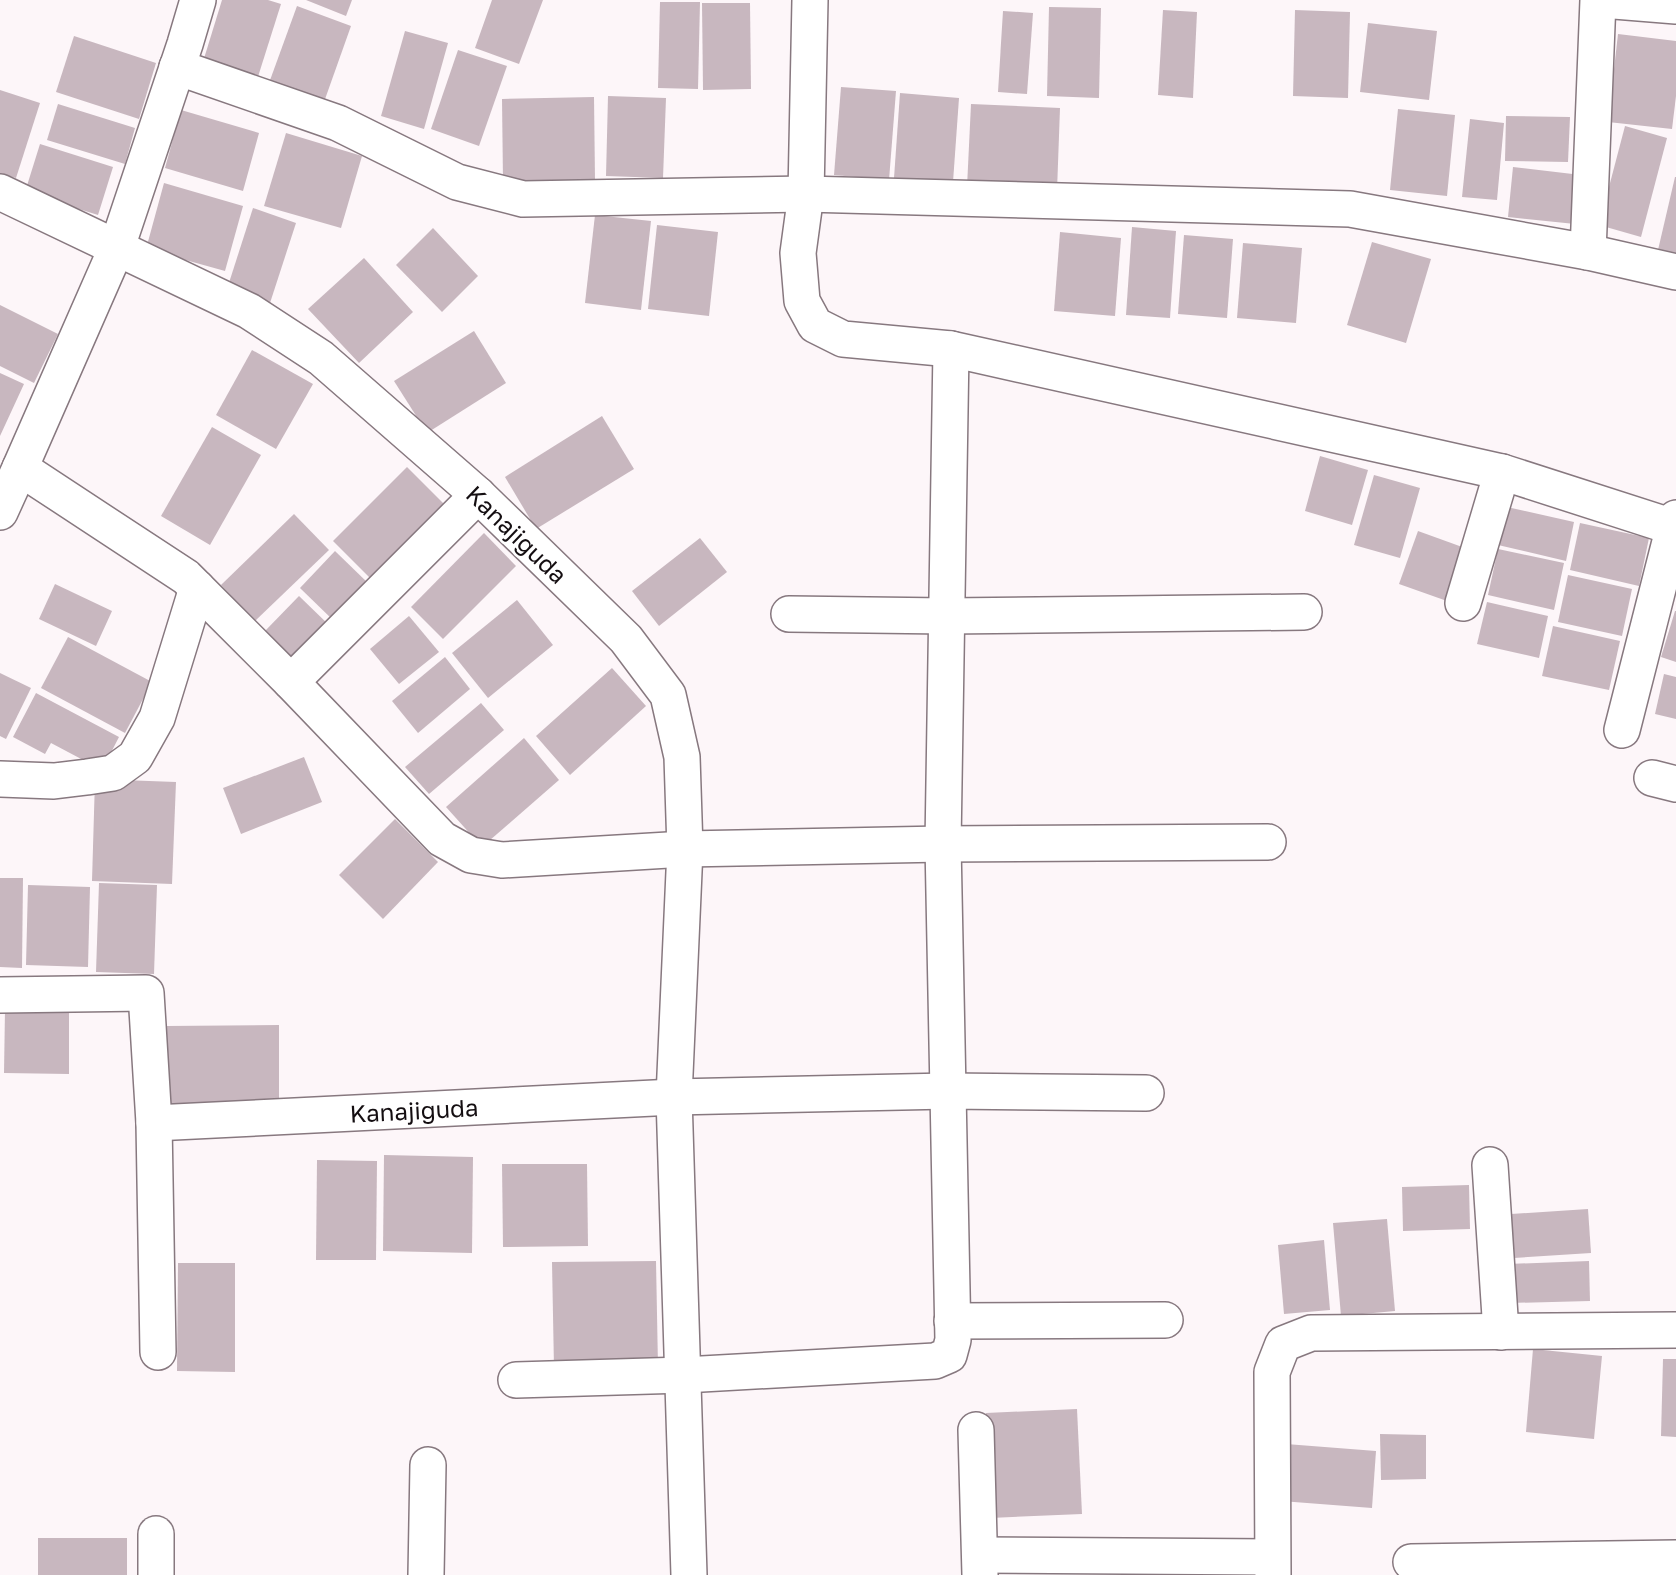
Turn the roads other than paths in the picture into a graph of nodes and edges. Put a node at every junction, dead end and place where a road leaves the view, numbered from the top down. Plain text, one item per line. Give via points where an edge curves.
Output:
1 (198, 0) edge
2 (810, 0) edge
3 (1600, 0) edge
4 (1676, 6) edge
5 (177, 67) junction
6 (0, 192) edge
7 (806, 194) junction
8 (117, 247) junction
9 (1588, 252) junction
10 (1676, 272) edge
11 (951, 349) junction
12 (20, 468) junction
13 (1502, 472) junction
14 (478, 495) junction
15 (0, 512) edge
16 (1675, 524) edge
17 (197, 588) junction
18 (1463, 603) dead end
19 (1304, 612) dead end
20 (789, 614) dead end
21 (947, 616) junction
22 (291, 682) junction
23 (1622, 730) dead end
24 (0, 779) edge
25 (1268, 842) dead end
26 (943, 844) junction
27 (685, 849) junction
28 (0, 995) edge
29 (948, 1091) junction
30 (1146, 1093) dead end
31 (674, 1097) junction
32 (154, 1124) junction
33 (1490, 1165) dead end
34 (1165, 1320) dead end
35 (952, 1321) junction
36 (1676, 1330) edge
37 (1501, 1332) junction
38 (158, 1352) dead end
39 (684, 1376) junction
40 (516, 1380) dead end
41 (976, 1430) dead end
42 (428, 1465) dead end
43 (156, 1534) dead end
44 (1676, 1559) edge
45 (1411, 1562) dead end
46 (980, 1565) edge
47 (1272, 1566) edge
48 (156, 1575) edge
49 (426, 1575) edge
50 (689, 1575) edge

1 - 5 street
2 - 7 street
3 - 4 street
3 - 9 street
5 - 7 street via 338,123 457,182 523,199
5 - 8 street
6 - 8 street, Kanajiguda
7 - 9 street via 1350,209
7 - 11 street via 798,254 802,301 815,325 843,339
8 - 12 street
8 - 14 street, Kanajiguda via 249,311 321,358
9 - 10 street
11 - 13 street
11 - 21 street
12 - 15 street
12 - 17 street
13 - 16 street
13 - 18 street
14 - 22 street
14 - 27 street, Kanajiguda via 626,639 668,695 682,757
16 - 23 street
17 - 22 street
17 - 24 street via 157,718 135,757 113,773 54,781
19 - 21 street
20 - 21 street
21 - 26 street
22 - 27 street via 442,839 471,855 502,860
25 - 26 street
26 - 27 street
26 - 29 street
27 - 31 street, Kanajiguda
28 - 32 street via 146,993
29 - 30 street
29 - 31 street
29 - 35 street
31 - 32 street, Kanajiguda
31 - 39 street, Kanajiguda
32 - 38 street
33 - 37 street
34 - 35 street
35 - 39 street via 949,1355 935,1361
36 - 37 street
37 - 47 street via 1311,1333 1283,1344 1272,1372
39 - 40 street
39 - 50 street, Kanajiguda
41 - 46 street
42 - 49 street
43 - 48 street
44 - 45 street
46 - 47 street

